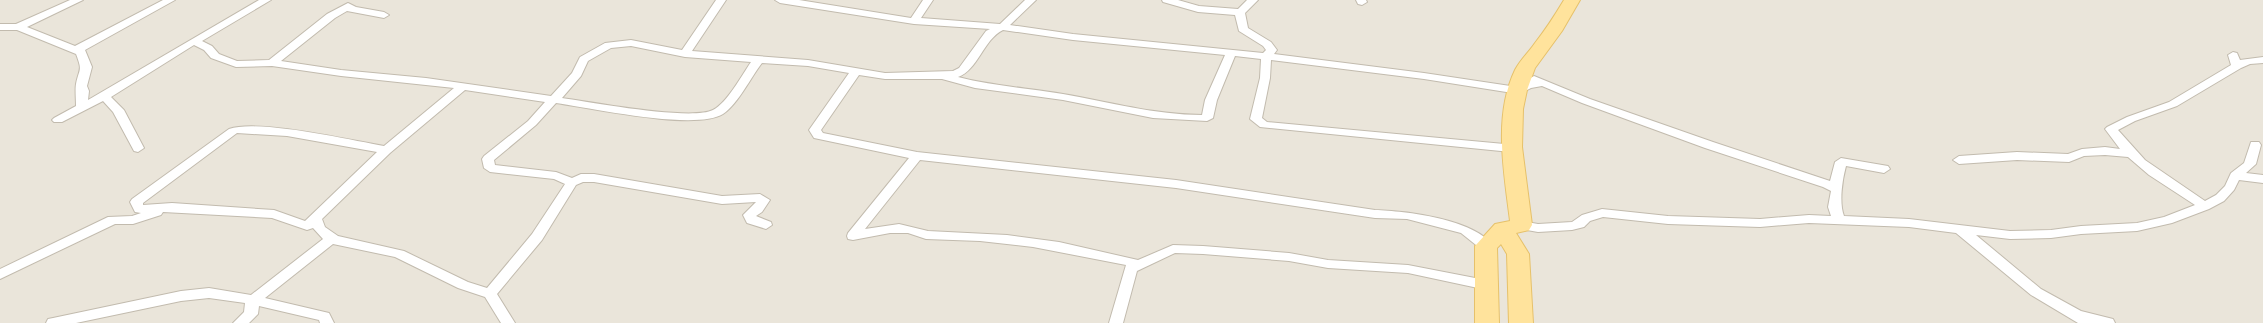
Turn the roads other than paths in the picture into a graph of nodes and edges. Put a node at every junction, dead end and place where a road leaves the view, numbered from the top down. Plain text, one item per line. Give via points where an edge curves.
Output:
1 (78, 0) edge
2 (170, 0) edge
3 (266, 0) edge
4 (358, 0) edge
5 (721, 0) edge
6 (780, 0) edge
7 (928, 0) edge
8 (1031, 0) edge
9 (1167, 0) edge
10 (1253, 0) edge
11 (1572, 0) edge
12 (796, 1) edge
13 (348, 6) junction
14 (1240, 12) junction
15 (384, 16) dead end
16 (914, 21) junction
17 (0, 27) edge
18 (18, 27) junction
19 (1002, 27) junction
20 (194, 41) junction
21 (76, 50) junction
22 (1231, 53) junction
23 (685, 54) junction
24 (1266, 56) junction
25 (759, 59) junction
26 (2263, 60) edge
27 (272, 63) junction
28 (857, 70) junction
29 (1524, 70) junction
30 (945, 76) junction
31 (1540, 83) junction
32 (462, 87) junction
33 (1519, 91) junction
34 (104, 96) junction
35 (552, 100) junction
36 (81, 108) junction
37 (58, 120) dead end
38 (2255, 145) dead end
39 (138, 148) dead end
40 (1511, 148) junction
41 (386, 150) junction
42 (2132, 154) junction
43 (917, 156) junction
44 (1959, 160) dead end
45 (1884, 169) dead end
46 (2235, 176) junction
47 (2263, 179) edge
48 (572, 182) junction
49 (1837, 190) junction
50 (2205, 206) junction
51 (172, 207) junction
52 (1839, 220) junction
53 (766, 224) dead end
54 (307, 226) junction
55 (1512, 227) junction
56 (1959, 228) junction
57 (331, 239) junction
58 (1486, 246) junction
59 (1138, 264) junction
60 (0, 274) edge
61 (1485, 275) junction
62 (490, 293) junction
63 (252, 301) junction
64 (2081, 319) edge
65 (53, 323) edge
66 (240, 323) edge
67 (327, 323) edge
68 (508, 323) edge
69 (1116, 323) edge
70 (1487, 323) edge
71 (1521, 323) edge
72 (2108, 323) edge

1 - 18 street
2 - 21 street
3 - 20 street
4 - 13 street
5 - 23 street
6 - 12 street
7 - 16 street
8 - 19 street
9 - 14 street via 1198,10
10 - 14 street
11 - 29 main road via 1556,27
12 - 16 street
13 - 15 street via 353,10
13 - 27 street via 331,16
14 - 24 street via 1244,31 1267,44 1272,50
16 - 19 street
17 - 18 street
18 - 21 street
19 - 22 street
19 - 30 street via 990,33 963,70
20 - 27 street via 208,48 215,56 236,64
20 - 34 street
21 - 36 street via 81,52 87,67 81,86
22 - 24 street
22 - 30 street via 1207,118 1163,116 1061,96 994,88
23 - 25 street
23 - 35 street via 631,43 609,45 584,59 576,74
24 - 33 street
24 - 40 street via 1265,78 1256,119 1264,125
25 - 28 street
25 - 35 street via 722,108 714,114 644,114
26 - 42 street via 2235,60 2163,110 2131,119 2111,129 2119,143
27 - 32 street via 341,73 426,80
28 - 30 street via 885,76
28 - 43 street via 815,133 818,136
29 - 31 street
29 - 33 main road
31 - 33 street via 1528,85
31 - 49 street
32 - 35 street
32 - 41 street
33 - 40 main road via 1514,106
34 - 36 street
34 - 39 street via 118,110
35 - 48 street via 532,123 488,159 490,168 556,176
36 - 37 street
38 - 46 street via 2250,164
40 - 55 main road via 1514,161
41 - 51 street via 287,133 239,128 136,202 139,209
41 - 54 street
42 - 44 street via 2105,151 2069,158 2017,156
42 - 50 street via 2173,186
43 - 58 street via 1176,184 1375,214 1407,215 1464,230
43 - 59 street via 853,236 897,228 914,228 926,235 1014,238
45 - 49 street via 1840,162
46 - 47 street
46 - 50 street via 2230,187 2220,198
48 - 53 street via 581,178 594,178 722,200 760,198 764,200 761,205 749,215 752,220
48 - 62 street via 537,237
49 - 52 street via 1834,206
50 - 56 street via 2137,228 2034,235
51 - 54 street via 274,214
51 - 60 street via 133,220 113,220
52 - 55 street via 1809,219 1760,223 1668,220 1602,213 1572,226
52 - 56 street
54 - 57 street via 317,220 317,228 322,235
55 - 58 main road
55 - 71 main road via 1518,254
56 - 64 street via 2036,292
57 - 62 street via 388,250 475,290
57 - 63 street
58 - 61 main road
59 - 61 street via 1173,249 1289,257 1328,264 1408,270 1478,283
59 - 69 street via 1131,268
61 - 70 main road
62 - 68 street
63 - 65 street via 209,293 181,296
63 - 66 street via 251,314
63 - 67 street via 324,316
64 - 72 street

